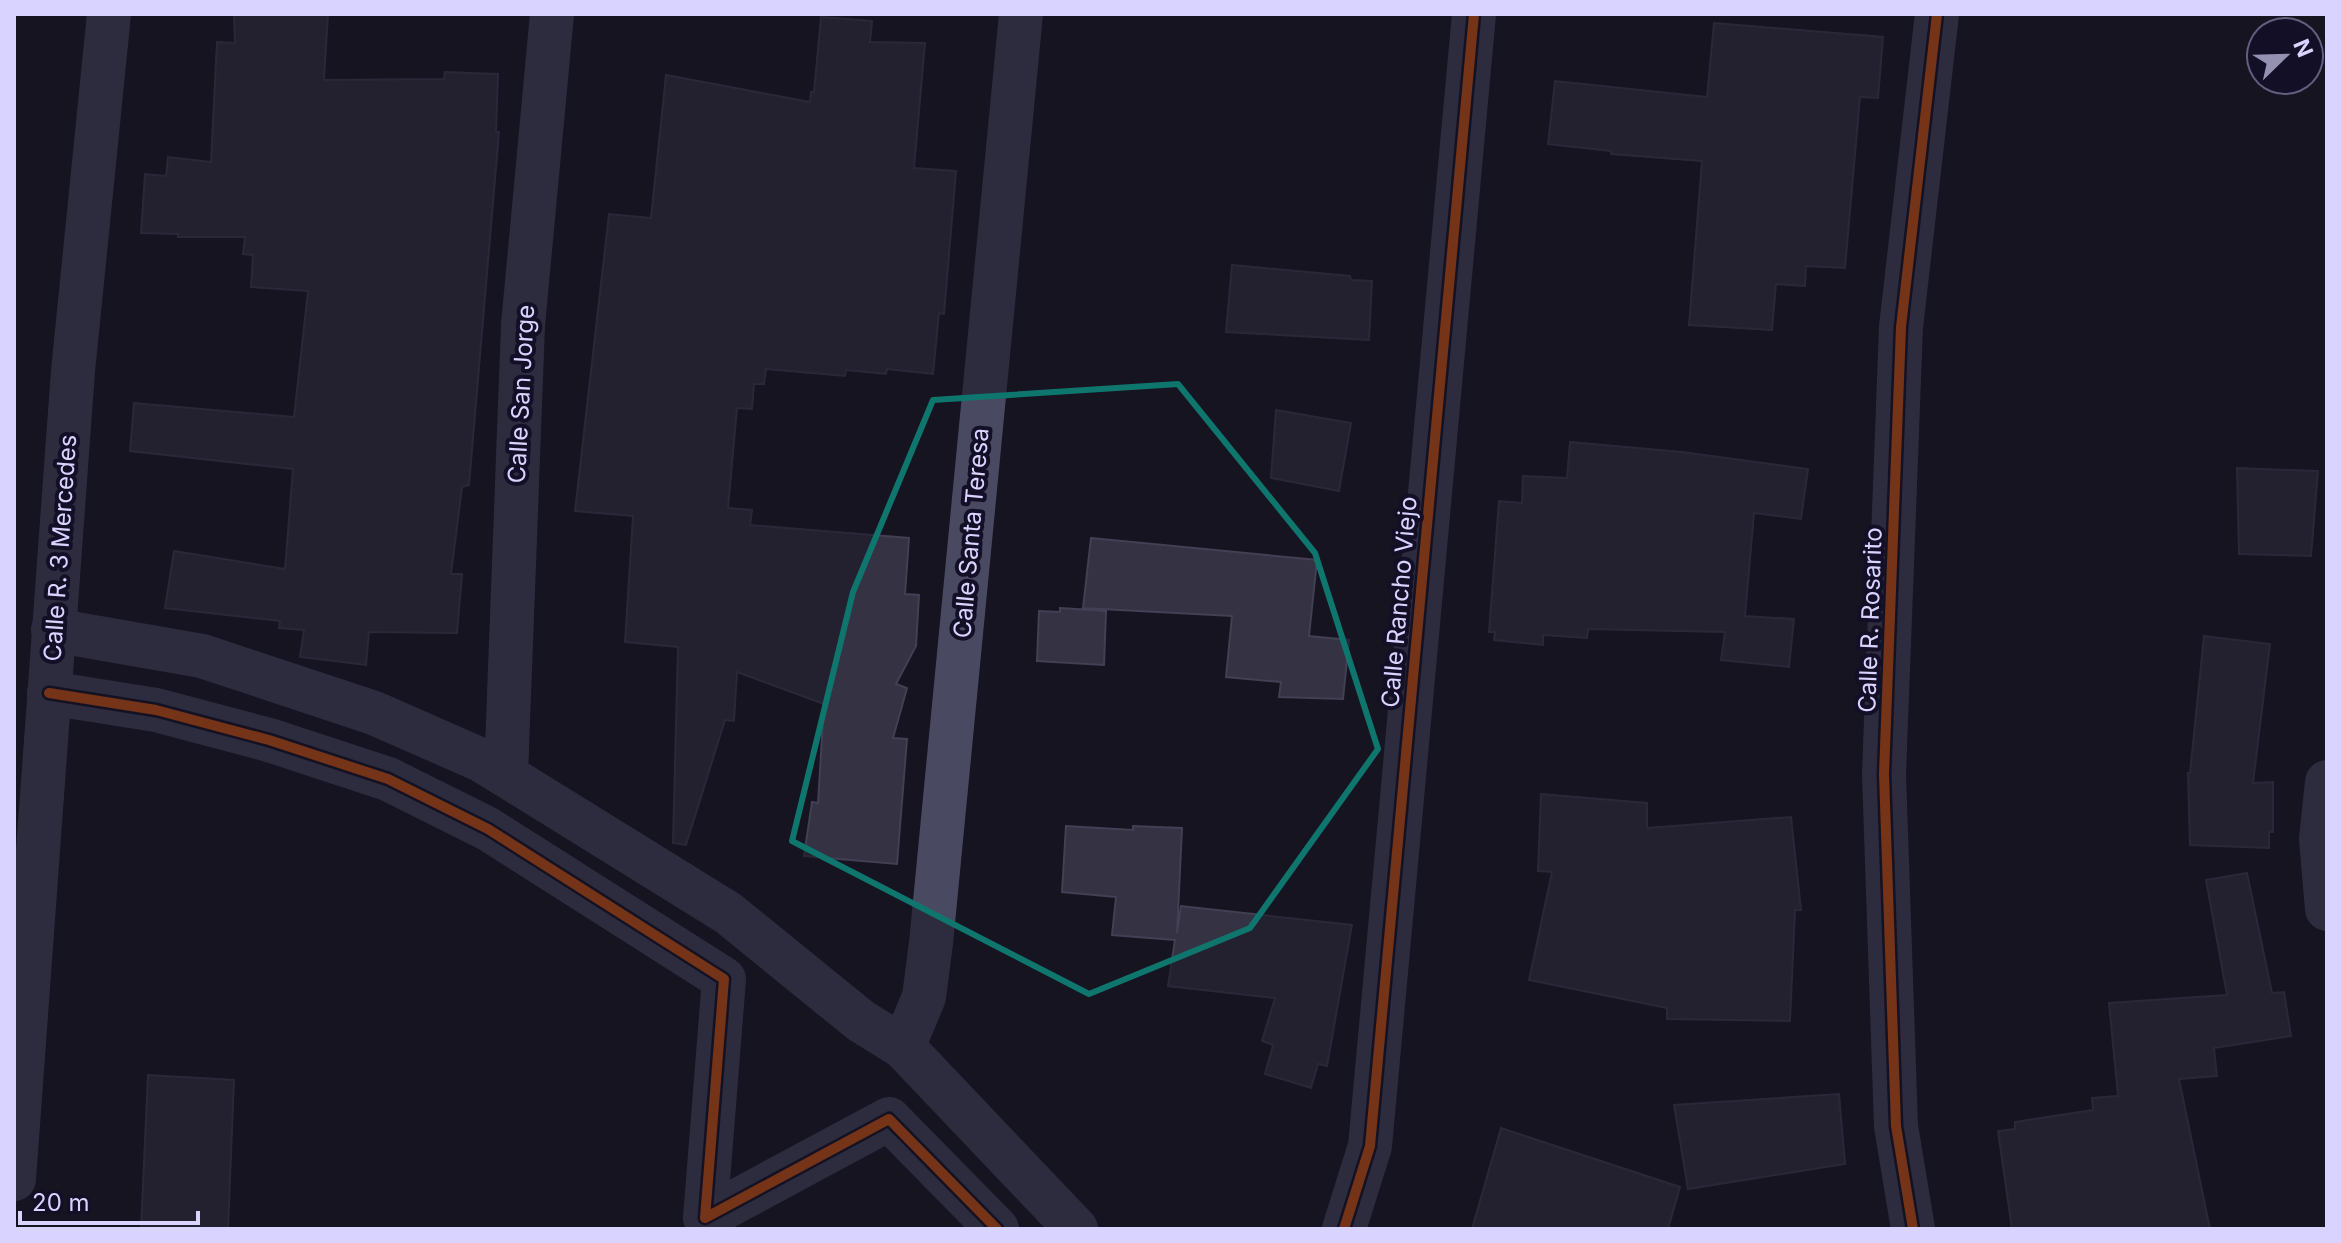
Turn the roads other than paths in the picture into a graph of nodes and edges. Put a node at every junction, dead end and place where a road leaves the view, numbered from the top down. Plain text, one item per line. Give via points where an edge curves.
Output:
1 (109, 14) edge
2 (552, 14) edge
3 (1021, 14) edge
4 (1474, 14) edge
5 (1937, 14) edge
6 (53, 630) junction
7 (49, 693) junction
8 (506, 775) junction
9 (2327, 782) edge
10 (2327, 909) edge
11 (903, 1047) junction
12 (14, 1179) edge
13 (1351, 1210) edge
14 (701, 1224) edge
15 (997, 1229) edge
16 (1076, 1229) edge
17 (1913, 1229) edge

1 - 6 street, Calle R. 3 Mercedes
2 - 8 street, Calle San Jorge via 523,325
3 - 11 street, Calle Santa Teresa via 931,943 924,997
4 - 13 street, Calle Rancho Viejo via 1370,1146
5 - 17 street, Calle R. Rosarito via 1901,327 1884,774 1896,1126
6 - 7 street, Calle R. 3 Mercedes
6 - 8 street via 202,656 374,713
7 - 12 street, Calle R. 3 Mercedes
7 - 14 street via 156,710 388,779 493,832 724,979
8 - 11 street via 728,913 861,1021
9 - 10 street via 2321,839
11 - 16 street
14 - 15 street via 889,1119

